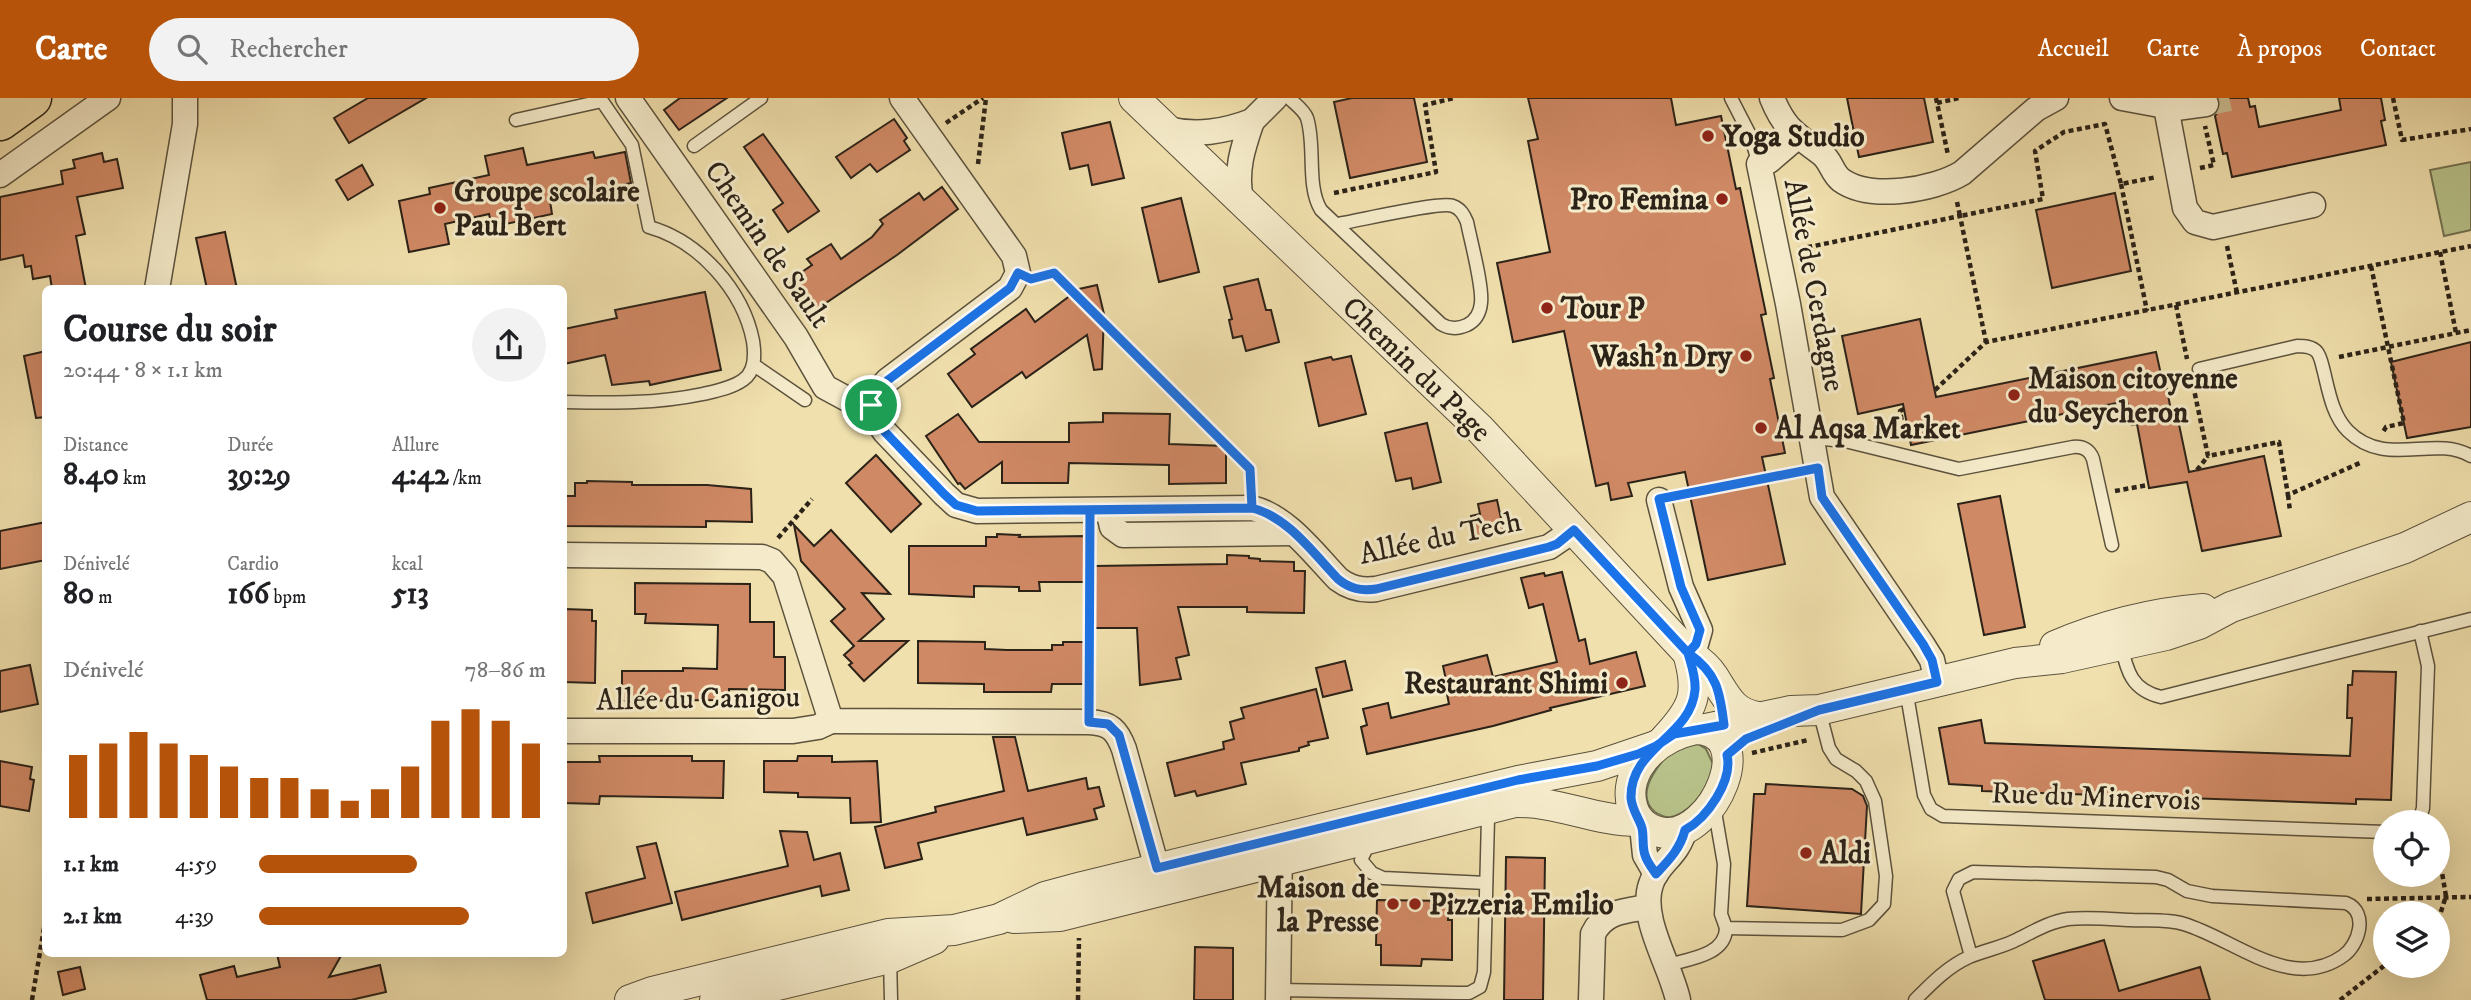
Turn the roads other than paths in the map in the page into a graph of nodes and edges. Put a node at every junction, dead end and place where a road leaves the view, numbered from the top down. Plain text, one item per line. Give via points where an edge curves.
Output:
1 (32, 98) edge
2 (108, 98) edge
3 (185, 98) edge
4 (628, 98) edge
5 (761, 98) edge
6 (902, 98) edge
7 (1134, 98) edge
8 (1275, 98) edge
9 (1289, 98) edge
10 (1731, 98) edge
11 (1772, 98) edge
12 (2056, 98) edge
13 (2122, 98) edge
14 (2203, 104) road end
15 (2165, 107) junction
16 (516, 120) dead end
17 (0, 121) edge
18 (1252, 121) junction
19 (1166, 129) junction
20 (1797, 138) junction
21 (694, 146) dead end
22 (1759, 164) junction
23 (0, 175) edge
24 (1241, 199) junction
25 (2313, 205) dead end
26 (1337, 224) junction
27 (158, 285) edge
28 (754, 365) junction
29 (2194, 370) road end
30 (805, 400) dead end
31 (567, 402) edge
32 (871, 405) junction
33 (1814, 441) junction
34 (2471, 456) edge
35 (1659, 499) road end
36 (1099, 510) junction
37 (2471, 517) edge
38 (1574, 530) junction
39 (1293, 533) junction
40 (2112, 545) dead end
41 (567, 555) edge
42 (2471, 619) edge
43 (2420, 631) junction
44 (2119, 635) junction
45 (1688, 653) junction
46 (1937, 682) junction
47 (1718, 685) junction
48 (1906, 688) junction
49 (1758, 717) junction
50 (831, 721) junction
51 (1822, 723) junction
52 (567, 731) edge
53 (1660, 743) junction
54 (1722, 743) junction
55 (1713, 800) junction
56 (1486, 810) junction
57 (2422, 810) edge
58 (1640, 823) junction
59 (1685, 830) junction
60 (2373, 832) edge
61 (1364, 840) junction
62 (1279, 850) junction
63 (1656, 874) junction
64 (1160, 879) junction
65 (1486, 883) junction
66 (1648, 907) junction
67 (1726, 928) junction
68 (954, 930) junction
69 (1971, 956) junction
70 (890, 958) junction
71 (1668, 965) junction
72 (756, 986) edge
73 (1278, 995) edge
74 (630, 1000) edge
75 (715, 1000) edge
76 (891, 1000) edge
77 (1591, 1000) edge
78 (1678, 1000) edge
79 (1915, 1000) edge

1 - 17 highway
2 - 23 street
3 - 27 street via 185,124
4 - 32 street, Chemin de Sault via 796,337 825,387
5 - 21 lane
6 - 32 street via 1014,256 1018,273 1010,288 888,380
7 - 19 street, Chemin du Page
8 - 18 street
9 - 26 lane via 1307,119 1316,197 1321,210
10 - 22 lane
11 - 20 street
12 - 20 street via 2036,109 1952,179 1924,187 1864,190 1842,180 1829,160
13 - 15 street
14 - 15 street
15 - 25 street via 2185,208 2203,226
16 - 28 lane via 602,101 632,145 649,226 681,240 729,285 747,318
18 - 19 street via 1200,134
18 - 24 street via 1239,164
19 - 24 street, Chemin du Page
20 - 22 street, Allée de Cerdagne
22 - 33 street, Allée de Cerdagne
24 - 38 street, Chemin du Page via 1479,428
26 - 26 lane via 1445,327 1465,326 1478,315 1482,300 1467,222 1455,207 1440,204
28 - 30 lane
28 - 31 lane via 748,377 733,385 672,401
29 - 34 lane via 2297,346 2314,349 2333,406 2352,434 2389,451 2449,449
32 - 36 street, Allée du Tech via 885,432 956,505 977,511
33 - 40 lane via 1845,441 1953,469 2086,449 2092,456
33 - 46 street, Allée de Cerdagne via 1822,497 1923,644
35 - 45 street via 1681,587 1700,630
36 - 39 street, Allée du Tech via 1252,508 1266,512
36 - 39 street via 1123,535
37 - 44 street via 2405,548 2231,607 2161,614
38 - 39 street, Allée du Tech via 1549,547 1367,590 1346,585
38 - 45 street, Chemin du Page
41 - 50 street via 762,557 772,561 785,576
42 - 43 lane
43 - 44 lane via 2161,697 2142,691 2129,677
43 - 57 lane via 2428,666
44 - 46 street via 2083,634 2015,663
45 - 47 street, Chemin du Page
45 - 53 street via 1694,676 1693,701 1681,722
46 - 48 street
47 - 49 street, Chemin du Page via 1734,709
47 - 54 street
48 - 51 street
48 - 60 lane, Rue du Minervois via 1924,795 1931,809 1943,816
49 - 51 street via 1791,711
49 - 54 street
50 - 52 street, Allée du Canigou via 793,732
50 - 64 street, Allée du Canigou via 1108,724 1119,735
51 - 54 street
51 - 67 lane via 1836,759 1866,781 1875,801 1886,876 1884,904 1869,920 1842,930
53 - 54 street via 1683,732
53 - 58 street via 1634,776 1631,800
53 - 61 street via 1597,766 1518,780
54 - 55 street via 1725,780
55 - 59 street
55 - 67 lane via 1724,864 1721,914
56 - 58 street via 1515,802 1548,803
56 - 61 street
56 - 65 lane
58 - 59 street via 1662,832
58 - 63 street via 1645,855
59 - 63 street via 1676,853
61 - 62 street
61 - 62 street
61 - 65 lane via 1372,873 1390,880
62 - 64 street
62 - 73 street
63 - 66 street
64 - 68 street via 1060,916 999,919
65 - 73 lane via 1484,972 1478,989
66 - 71 street
66 - 77 street via 1618,912 1596,926
67 - 71 lane via 1725,940 1717,947
68 - 70 street
68 - 72 street via 888,934
69 - 69 lane via 2058,921 2092,919 2183,923 2266,961 2293,967 2322,966 2346,954 2357,941 2359,923 2355,909 2340,902 2230,899 2195,894 2156,877 1973,872 1959,879 1953,891
69 - 79 lane via 1944,972
70 - 72 street
70 - 76 lane
71 - 78 street
72 - 74 street via 652,992
72 - 75 street

